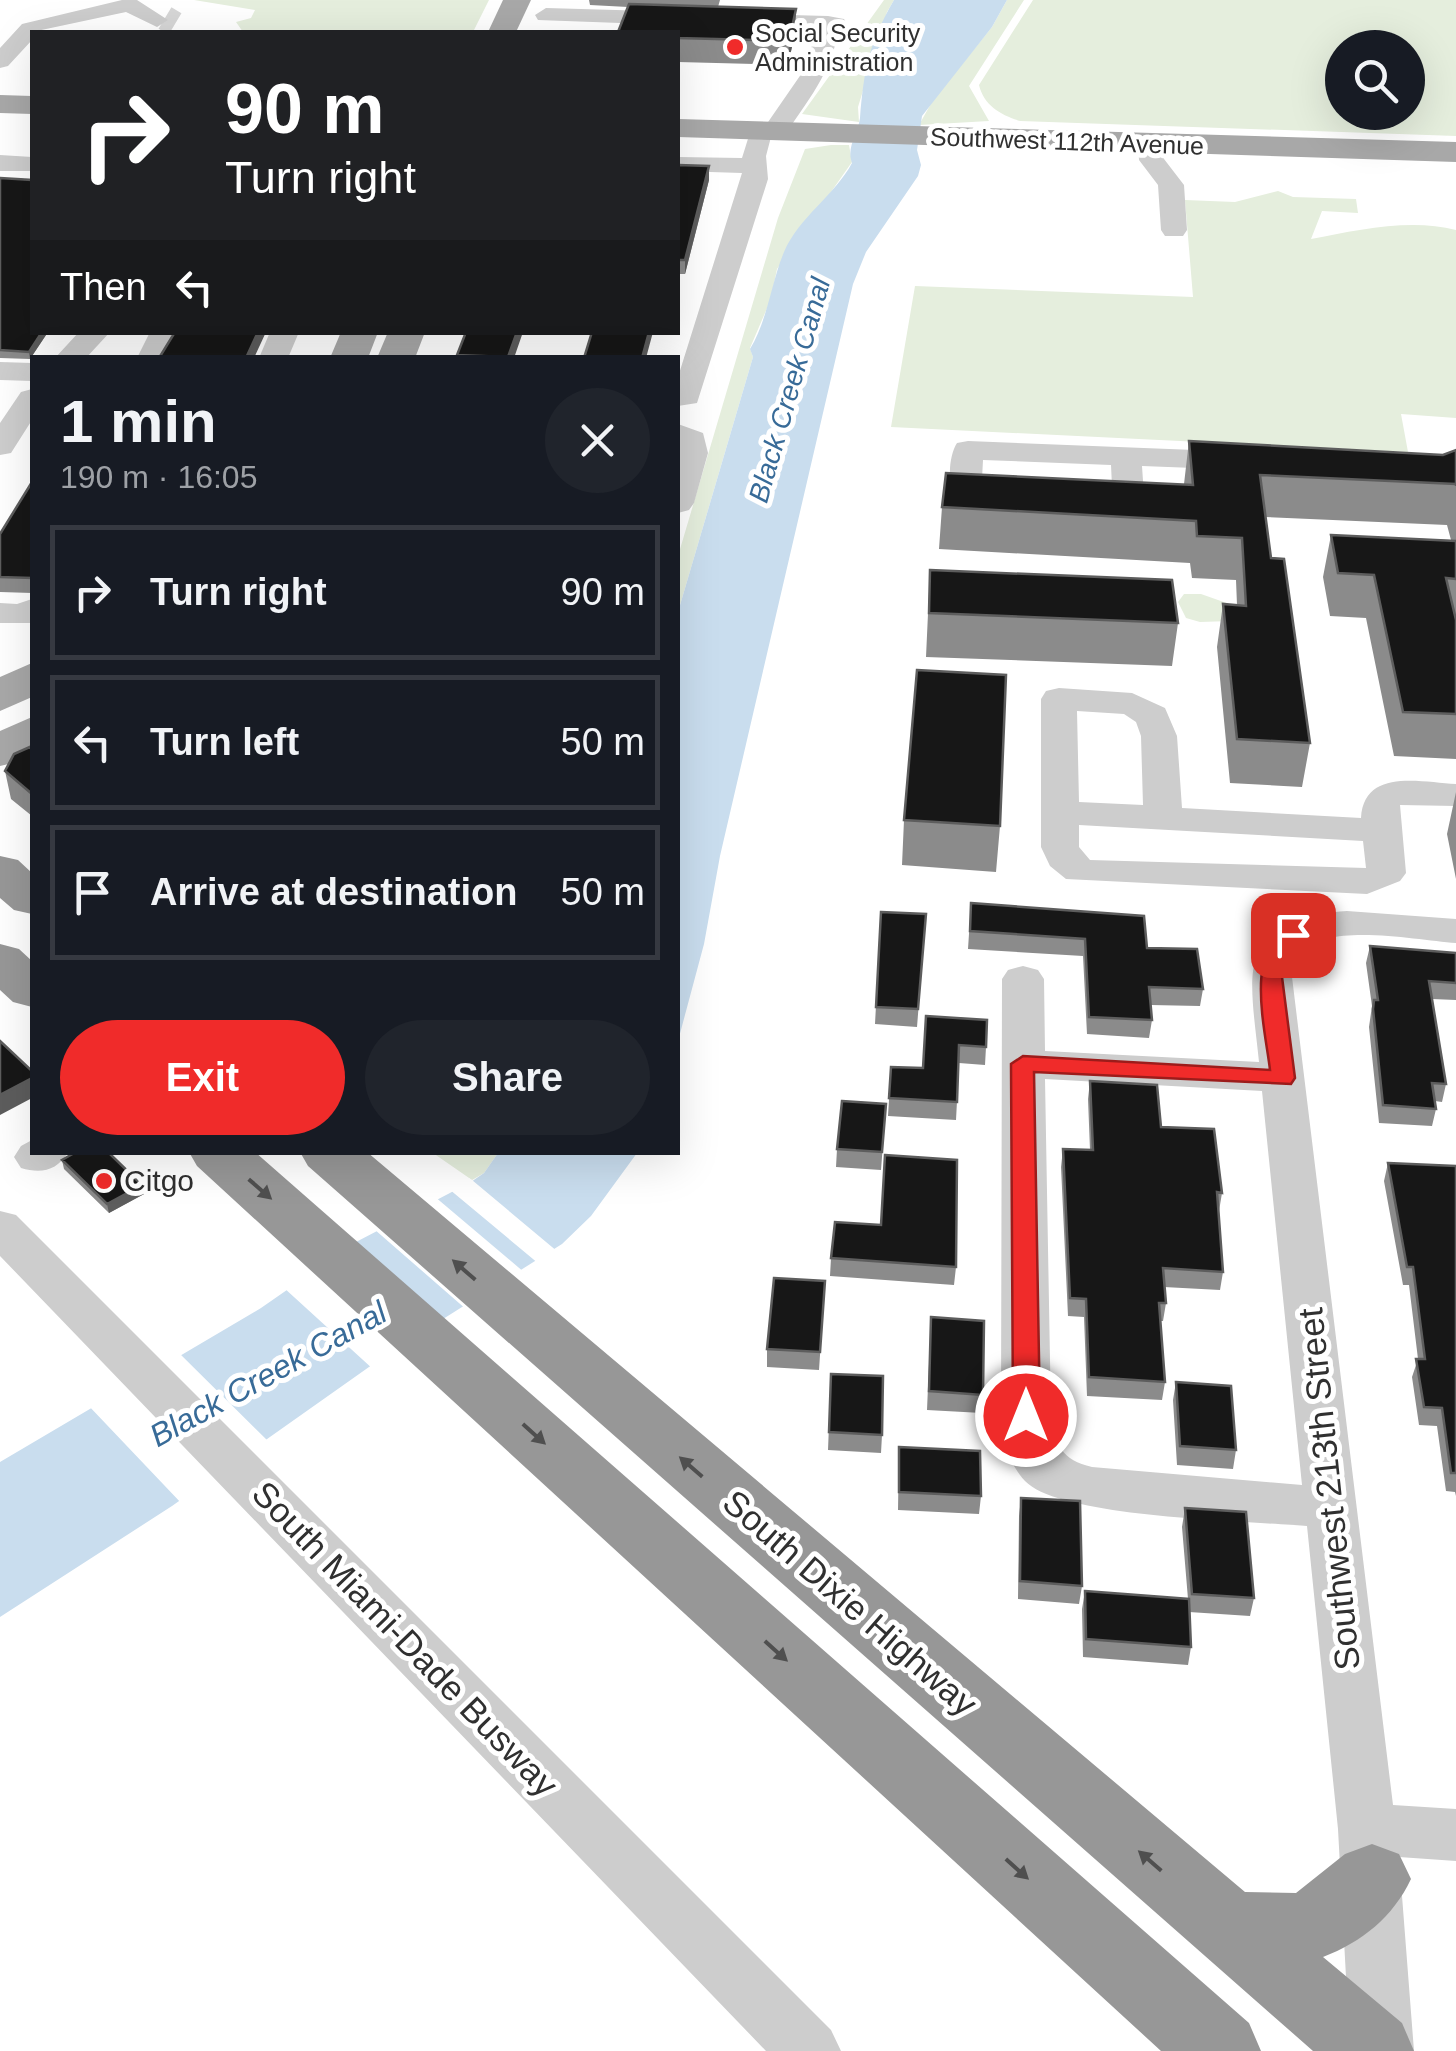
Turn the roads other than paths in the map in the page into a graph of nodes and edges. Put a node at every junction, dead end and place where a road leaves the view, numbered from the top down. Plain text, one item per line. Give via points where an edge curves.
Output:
1 (517, 0) edge
2 (545, 16) edge
3 (155, 23) tunnel mouth
4 (503, 30) edge
5 (10, 66) edge
6 (0, 104) edge
7 (30, 105) edge
8 (680, 128) edge
9 (768, 131) junction
10 (0, 142) edge
11 (1150, 144) junction
12 (1456, 152) edge
13 (24, 157) edge
14 (680, 164) edge
15 (754, 166) junction
16 (1174, 230) dead end
17 (93, 335) edge
18 (71, 355) edge
19 (0, 371) edge
20 (30, 372) edge
21 (680, 397) edge
22 (30, 401) edge
23 (680, 433) edge
24 (0, 446) edge
25 (1126, 455) junction
26 (1282, 462) edge
27 (680, 496) edge
28 (30, 611) edge
29 (0, 614) edge
30 (30, 678) edge
31 (0, 698) edge
32 (30, 733) edge
33 (0, 752) edge
34 (1456, 795) edge
35 (1060, 812) junction
36 (1163, 818) junction
37 (1382, 831) junction
38 (0, 872) edge
39 (30, 897) edge
40 (1456, 931) edge
41 (0, 961) edge
42 (1023, 979) dead end
43 (30, 988) edge
44 (1023, 1064) junction
45 (1283, 1078) junction
46 (221, 1155) edge
47 (349, 1169) edge
48 (0, 1227) edge
49 (1331, 1508) junction
50 (1456, 1835) edge
51 (1370, 1854) junction
52 (1224, 1924) junction
53 (809, 2051) edge
54 (1220, 2051) edge
55 (1373, 2051) edge
56 (1382, 2051) edge

1 - 4 main road
2 - 9 street via 832,23 814,80
3 - 5 street via 30,28
6 - 7 main road
8 - 9 main road, Southwest 112th Avenue
9 - 11 main road, Southwest 112th Avenue
9 - 15 street
10 - 13 street
11 - 12 main road, Southwest 112th Avenue
11 - 16 street via 1152,160 1171,184
14 - 15 street
15 - 21 street via 686,398
17 - 18 street
19 - 20 street
22 - 24 street
23 - 27 street via 692,440 693,453
25 - 25 street via 1128,496 966,488 968,450
25 - 26 street
28 - 29 street
30 - 31 main road
32 - 33 main road
34 - 37 street via 1386,795
35 - 36 street
35 - 36 street via 1060,699 1132,704 1152,716
35 - 37 street via 1064,858 1080,872 1107,876 1367,882 1386,873
36 - 37 street
38 - 39 highway
40 - 45 street, Southwest 213th Street via 1333,925 1293,935 1277,953 1271,977
41 - 43 highway
42 - 44 street
44 - 45 street
44 - 49 street via 1026,1416 1040,1466 1092,1487
45 - 49 street, Southwest 213th Street
46 -> 54 highway
52 -> 47 highway, South Dixie Highway
48 - 53 street, South Miami-Dade Busway
49 - 51 street, Southwest 213th Street
50 - 51 street
51 - 52 highway via 1333,1915 1305,1930 1275,1933
51 - 56 street, Southwest 213th Street
52 - 55 highway, South Dixie Highway

